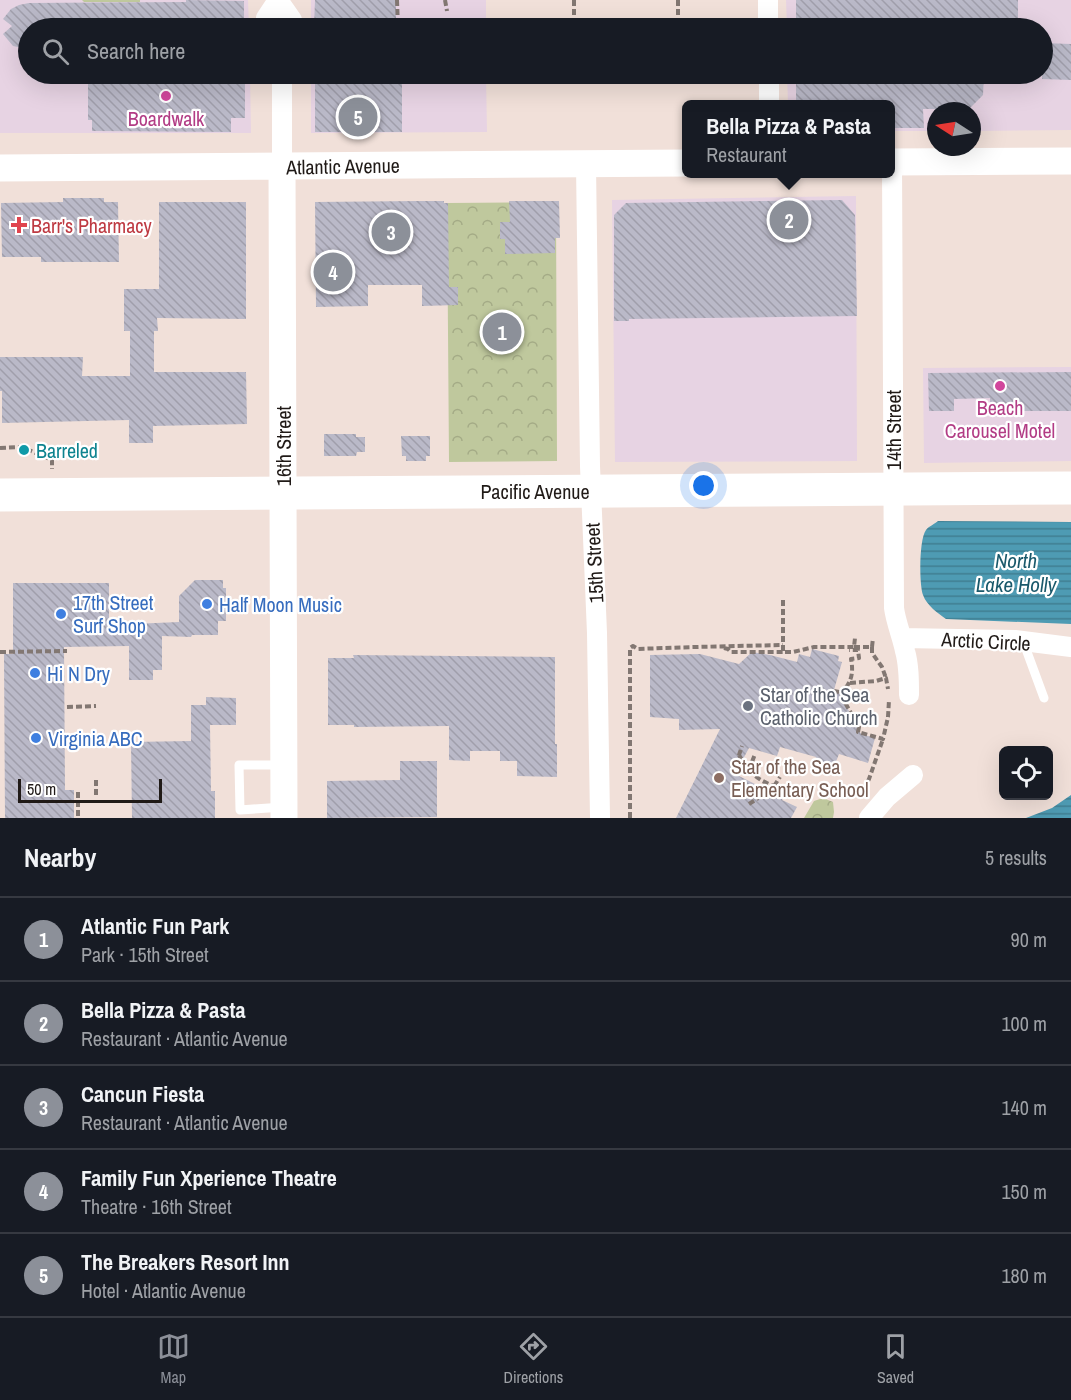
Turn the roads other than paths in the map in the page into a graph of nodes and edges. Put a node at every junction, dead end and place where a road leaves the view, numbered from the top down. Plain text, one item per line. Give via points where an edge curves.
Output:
1 (278, 0) edge
2 (768, 0) edge
3 (266, 18) edge
4 (291, 18) edge
5 (768, 18) edge
6 (282, 84) edge
7 (769, 84) edge
8 (769, 100) edge
9 (1071, 161) edge
10 (895, 162) edge
11 (682, 163) edge
12 (586, 164) junction
13 (282, 166) junction
14 (0, 168) edge
15 (892, 178) edge
16 (1071, 488) edge
17 (893, 489) junction
18 (591, 491) junction
19 (283, 493) junction
20 (0, 495) edge
21 (902, 638) junction
22 (1023, 641) junction
23 (1071, 646) edge
24 (909, 695) dead end
25 (1044, 698) dead end
26 (284, 765) junction
27 (913, 775) dead end
28 (284, 812) edge
29 (600, 818) edge
30 (869, 818) edge

1 - 3 street
1 - 4 street
2 - 5 street
6 - 13 street, 16th Street
7 - 8 street
9 - 10 main road
11 - 12 main road, Atlantic Avenue
12 - 13 main road, Atlantic Avenue
12 - 18 street, 15th Street
13 - 14 main road, Atlantic Avenue
13 - 19 main road, 16th Street
15 - 17 street, 14th Street
16 - 17 highway, Pacific Avenue
17 - 18 highway, Pacific Avenue
17 - 21 street, 14th Street via 894,608
18 - 19 highway, Pacific Avenue
18 - 29 street, 15th Street
19 - 20 highway, Pacific Avenue
19 - 26 main road, 16th Street
21 - 22 street, Arctic Circle
21 - 24 street, 14th Street
22 - 23 street, Arctic Circle
22 - 25 lane
26 - 28 main road, 16th Street
26 - 28 lane via 239,765 240,810
27 - 30 street

